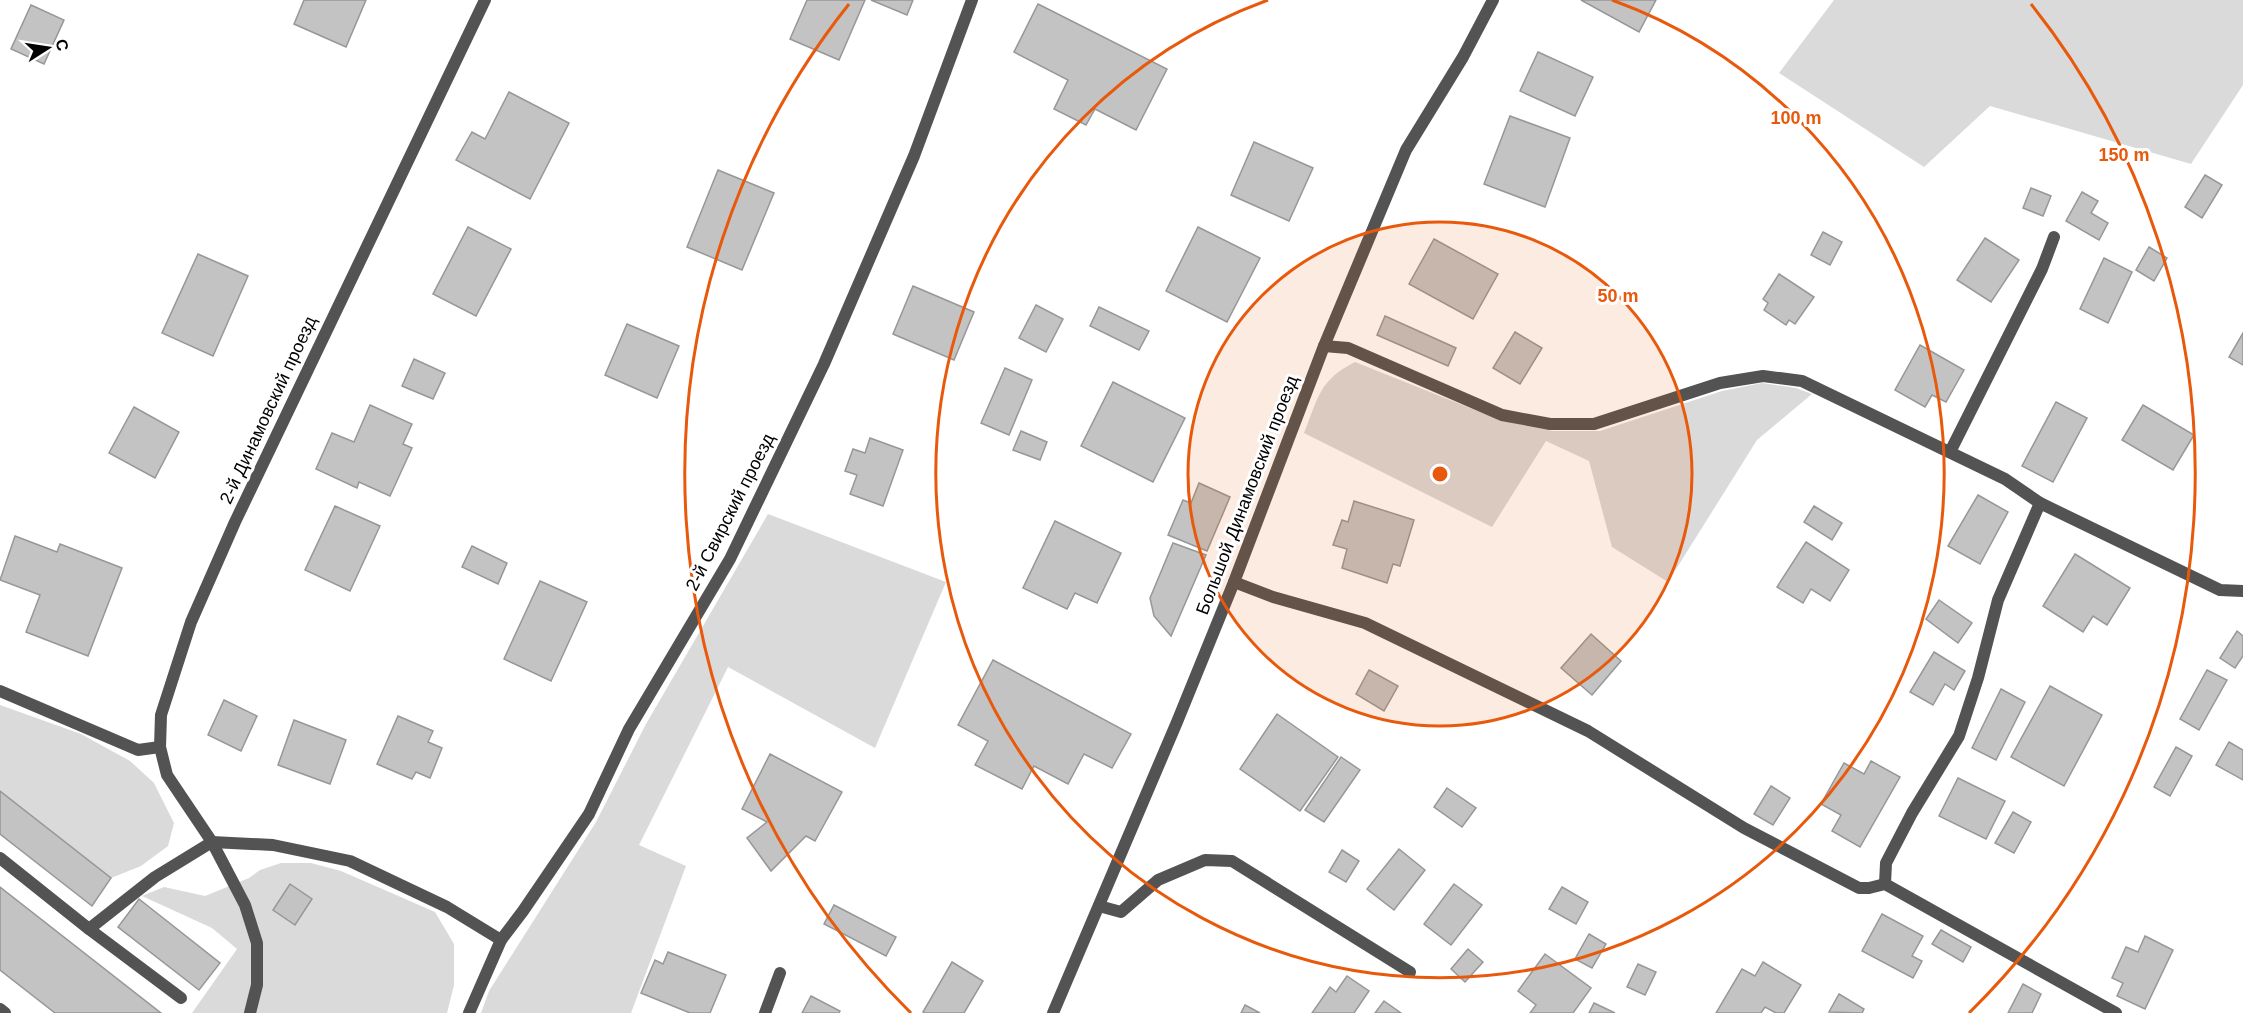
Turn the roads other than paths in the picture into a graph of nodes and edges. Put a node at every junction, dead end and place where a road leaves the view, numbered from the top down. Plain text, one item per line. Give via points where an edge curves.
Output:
1 (485, 0) edge
2 (972, 0) edge
3 (1493, 0) edge
4 (2054, 237) dead end
5 (1324, 346) junction
6 (1950, 452) junction
7 (2040, 503) junction
8 (1234, 582) junction
9 (2243, 591) edge
10 (0, 691) edge
11 (160, 747) junction
12 (212, 842) junction
13 (0, 858) edge
14 (1885, 884) junction
15 (1099, 906) junction
16 (89, 929) junction
17 (501, 940) junction
18 (1410, 972) dead end
19 (780, 973) dead end
20 (181, 998) dead end
21 (0, 1009) edge
22 (5, 1013) edge
23 (250, 1013) edge
24 (469, 1013) edge
25 (765, 1013) edge
26 (1053, 1013) edge
27 (2116, 1013) edge

1 - 11 street, 2-й Динамовский проезд via 195,612 161,715
2 - 17 street, 2-й Свирский проезд via 914,156 829,353 730,560 629,729 588,814
3 - 5 street, Большой Динамовский проезд via 1406,150
4 - 6 street via 2042,269
5 - 6 street via 1348,348 1502,415 1550,424 1594,424 1720,383 1763,375 1802,381
5 - 8 street, Большой Динамовский проезд
6 - 7 street via 2005,479
7 - 9 street via 2220,590
7 - 14 street via 1998,600 1959,736 1886,863
8 - 14 street via 1365,623 1588,731 1744,828 1858,888
8 - 15 street, Большой Динамовский проезд
10 - 11 street via 138,750
11 - 12 street, 2-й Динамовский проезд via 167,775
12 - 16 street via 154,876
12 - 17 street via 273,845 350,861 447,907
12 - 23 street, 2-й Динамовский проезд via 245,904 257,943 257,985
13 - 16 street
14 - 27 street
15 - 18 street via 1121,912 1158,880 1205,860 1232,861
15 - 26 street, Большой Динамовский проезд
16 - 20 street
17 - 24 street, 2-й Свирский проезд
19 - 25 street
21 - 22 street

